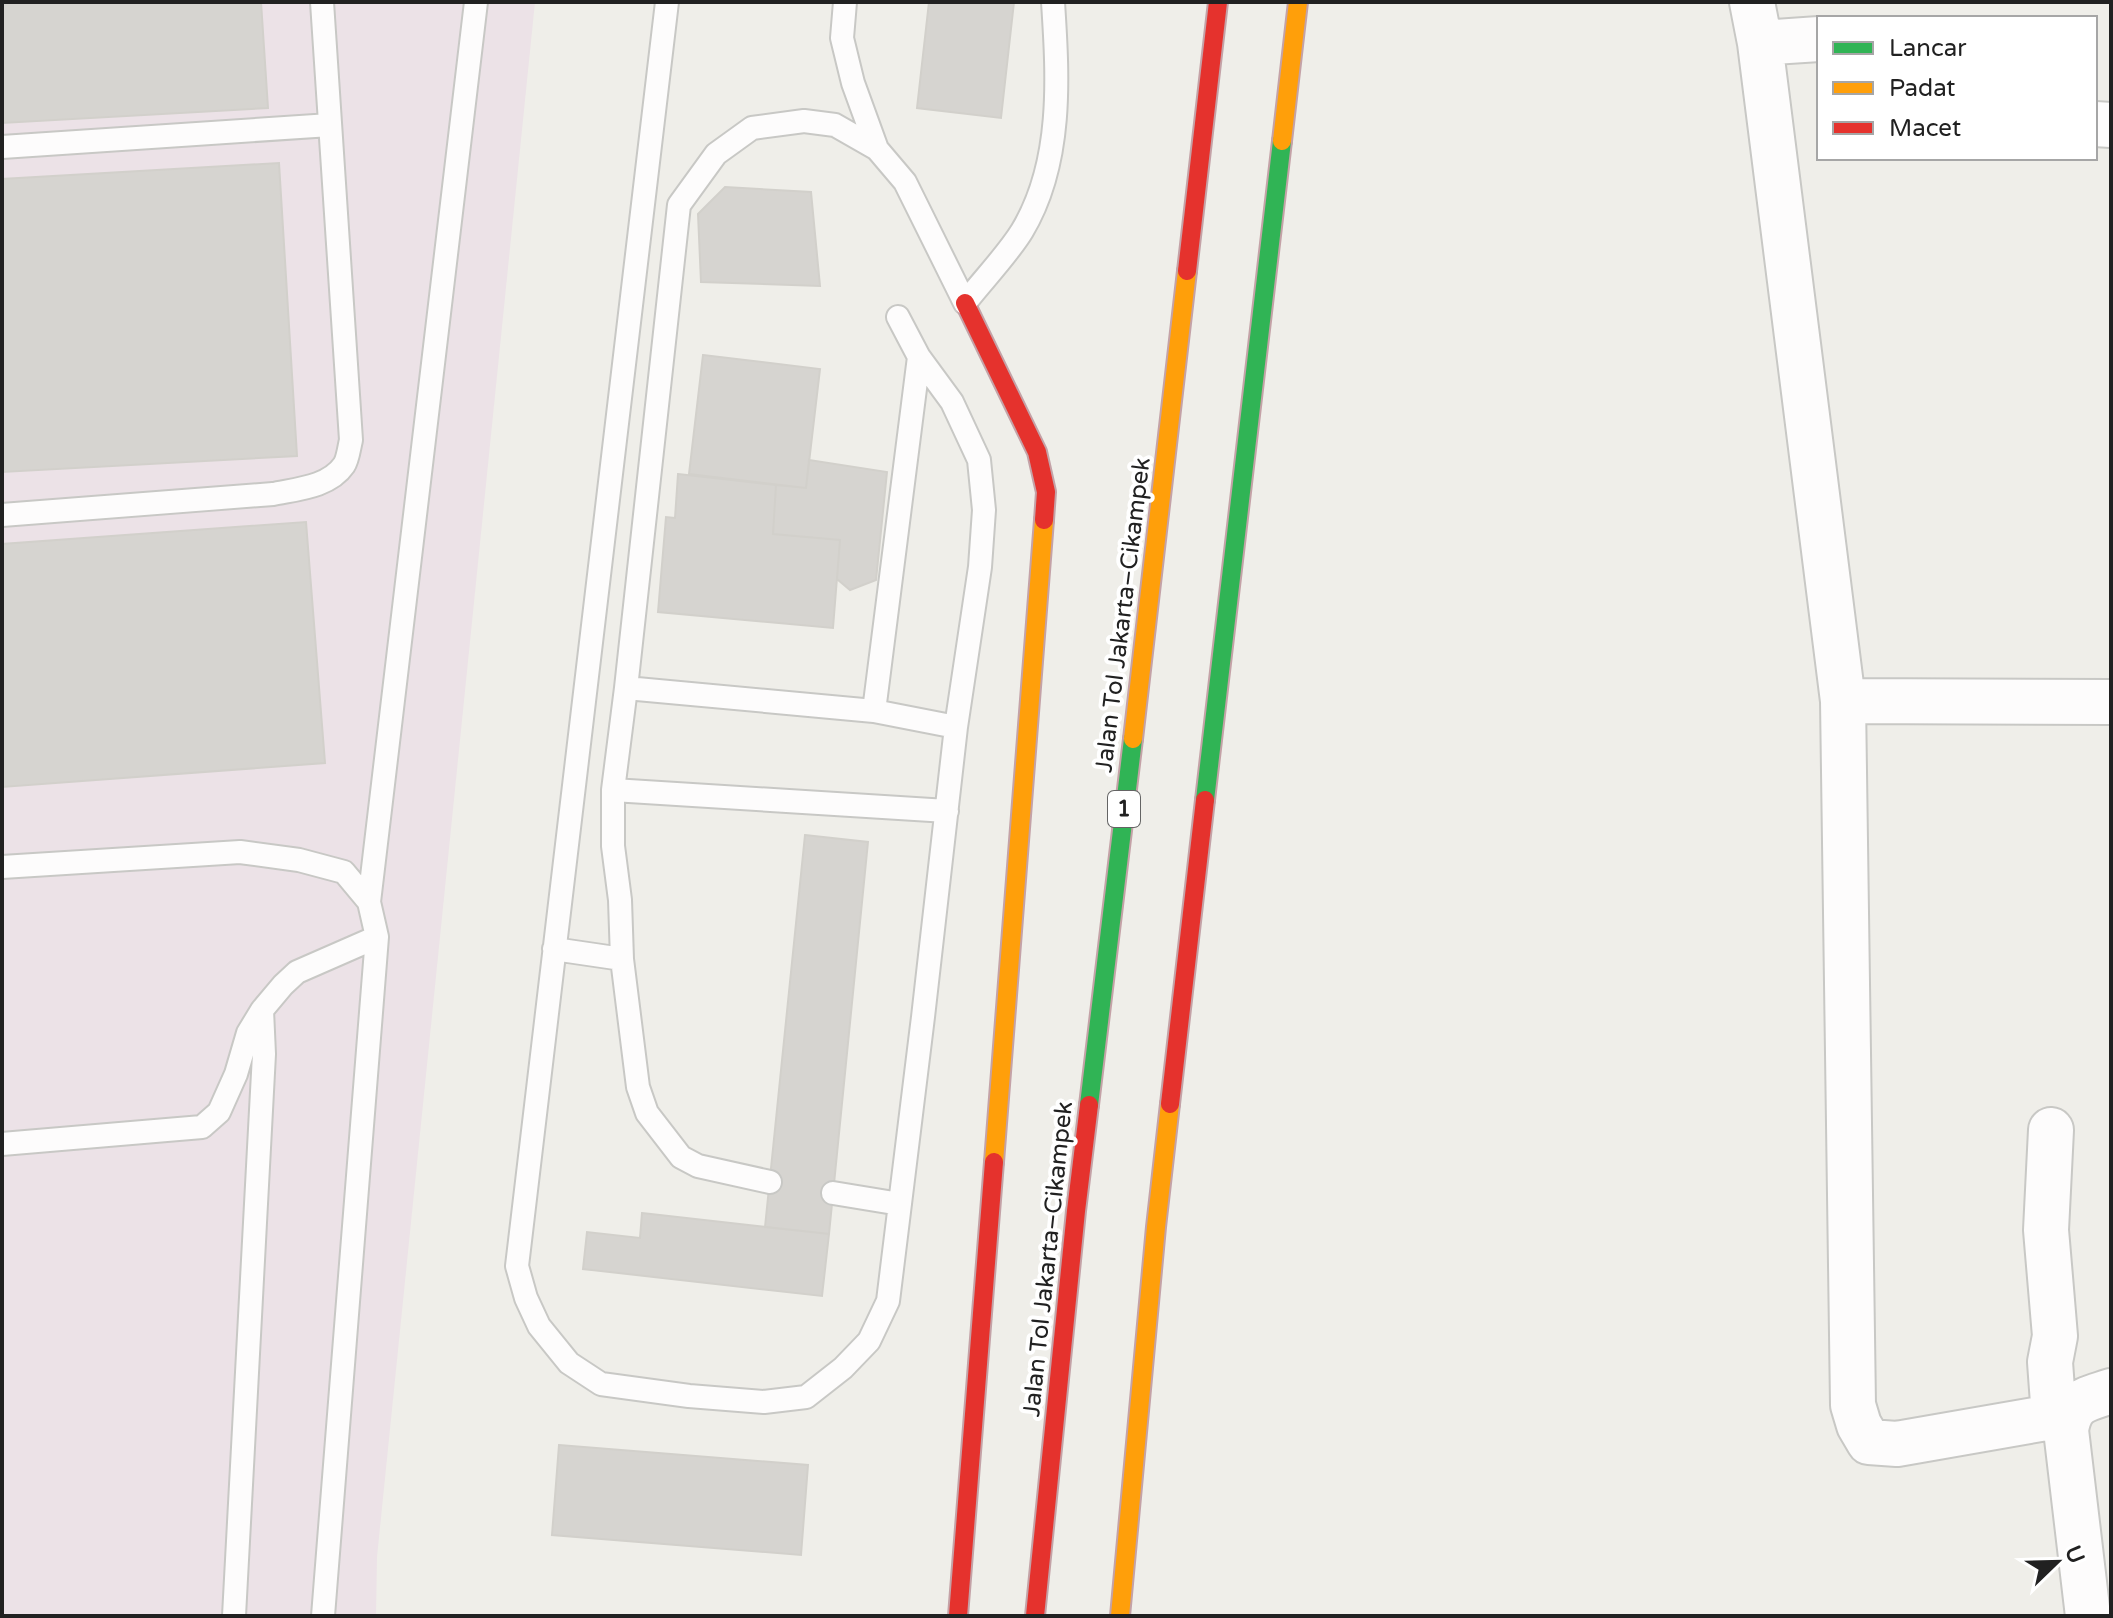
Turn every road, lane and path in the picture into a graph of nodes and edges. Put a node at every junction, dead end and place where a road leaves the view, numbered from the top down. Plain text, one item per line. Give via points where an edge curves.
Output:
1 (322, 2) edge
2 (476, 2) edge
3 (667, 2) edge
4 (845, 2) edge
5 (1053, 2) edge
6 (1218, 2) edge
7 (1298, 2) edge
8 (1756, 23) edge
9 (1817, 38) edge
10 (330, 125) junction
11 (2, 147) edge
12 (877, 149) junction
13 (965, 303) junction
14 (898, 317) dead end
15 (919, 357) junction
16 (2, 515) edge
17 (626, 688) junction
18 (1843, 701) junction
19 (2111, 702) edge
20 (874, 711) junction
21 (956, 727) junction
22 (613, 790) junction
23 (947, 811) junction
24 (2, 867) edge
25 (369, 902) junction
26 (377, 937) junction
27 (554, 949) junction
28 (622, 959) junction
29 (262, 1010) junction
30 (2051, 1130) dead end
31 (2, 1144) edge
32 (770, 1182) dead end
33 (833, 1193) dead end
34 (900, 1204) junction
35 (2111, 1391) edge
36 (2062, 1415) junction
37 (234, 1616) edge
38 (323, 1616) edge
39 (958, 1616) edge
40 (1035, 1616) edge
41 (1120, 1616) edge
42 (2088, 1616) edge

1 - 10 lane
2 - 25 lane
3 - 27 lane
4 - 12 lane via 842,38
5 - 13 lane via 1057,92 1040,194 1022,232
6 - 40 highway, Jalan Tol Jakarta–Cikampek / 1 via 1078,1195
7 - 41 highway via 1156,1227
8 - 9 street
8 - 18 street
10 - 11 lane
10 - 16 lane via 351,440 345,464 313,486 273,494
12 - 13 lane via 905,182
12 - 17 lane via 835,125 804,121 752,128 716,154 679,205
13 - 39 highway via 1037,452 1046,492
14 - 15 lane
15 - 20 lane
15 - 21 lane via 952,402 979,460 984,510 980,567
17 - 20 lane
17 - 22 lane
18 - 19 street
18 - 36 street via 1853,1405 1859,1425 1869,1442 1897,1444
20 - 21 lane
21 - 23 lane
22 - 23 lane
22 - 28 lane
23 - 34 lane
24 - 25 lane via 240,852 344,872
25 - 26 lane
26 - 29 lane via 297,972
26 - 38 lane
27 - 28 lane
27 - 34 lane via 517,1266 539,1326 569,1363 601,1384 764,1402 806,1397 869,1341 888,1301
28 - 32 lane via 638,1087 647,1113 681,1157 698,1166
29 - 31 lane via 248,1033 227,1097 202,1127
29 - 37 lane via 264,1054
30 - 36 street via 2046,1230 2055,1336 2050,1362
33 - 34 lane
35 - 36 street
36 - 42 street

